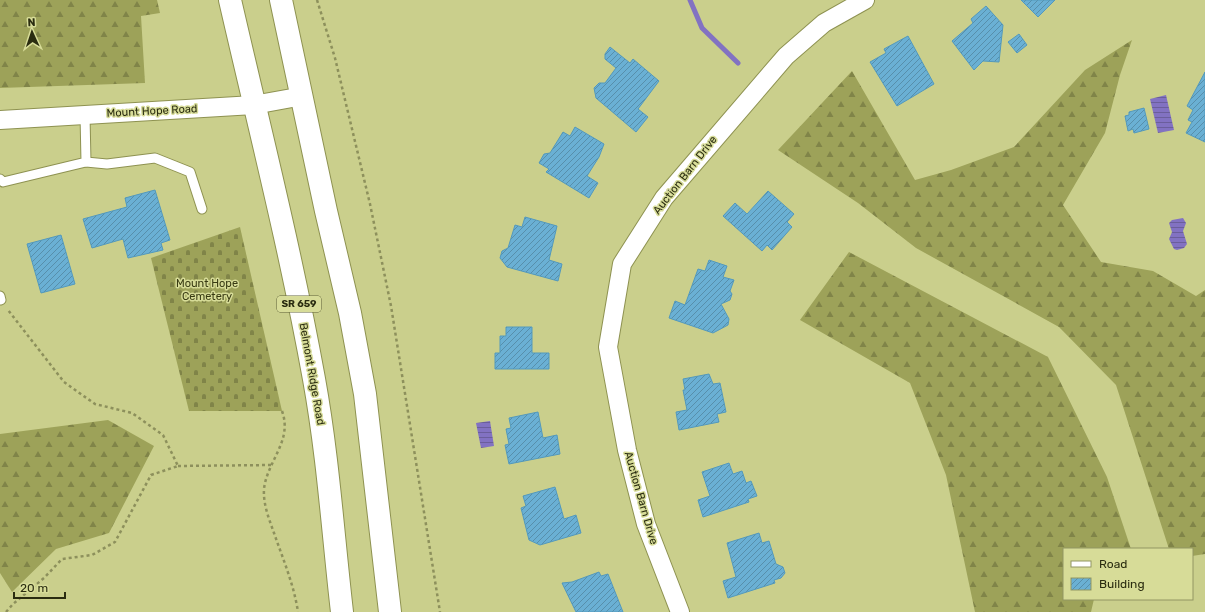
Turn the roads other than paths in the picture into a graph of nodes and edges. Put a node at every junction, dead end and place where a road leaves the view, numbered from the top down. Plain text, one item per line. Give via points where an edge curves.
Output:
1 (230, 0) edge
2 (281, 0) edge
3 (865, 0) edge
4 (303, 96) junction
5 (254, 105) junction
6 (85, 115) junction
7 (0, 120) edge
8 (86, 162) junction
9 (0, 179) edge
10 (202, 209) dead end
11 (0, 296) edge
12 (0, 300) edge
13 (342, 612) edge
14 (390, 612) edge
15 (680, 612) edge

1 - 5 main road, Belmont Ridge Road / SR 659
2 - 4 main road
3 - 15 street, Auction Barn Drive via 824,23 786,56 664,198 622,264 608,347 627,450 646,524
4 - 5 street, Mount Hope Road
4 - 14 main road via 365,394
5 - 6 street, Mount Hope Road
5 - 13 main road, Belmont Ridge Road / SR 659 via 304,328 325,443
6 - 7 street, Mount Hope Road
6 - 8 lane
8 - 9 lane via 3,182
8 - 10 lane via 107,164 155,158 190,172
11 - 12 lane

